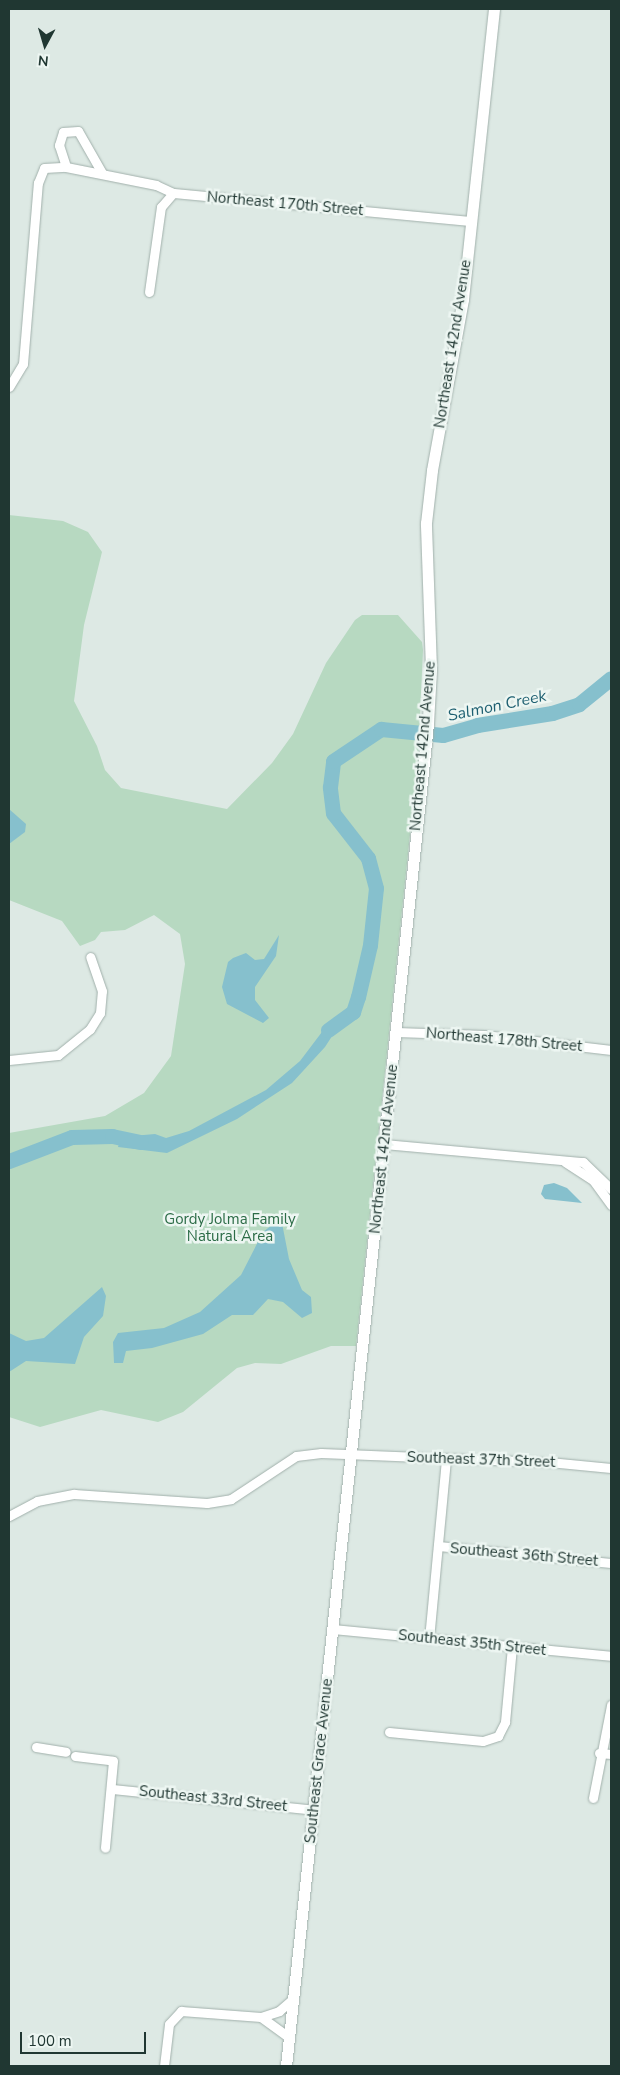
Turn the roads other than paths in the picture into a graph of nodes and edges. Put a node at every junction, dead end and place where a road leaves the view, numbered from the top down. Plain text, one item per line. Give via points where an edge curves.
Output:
1 (494, 9) edge
2 (66, 167) junction
3 (102, 173) junction
4 (173, 193) junction
5 (471, 221) junction
6 (149, 292) dead end
7 (9, 387) edge
8 (90, 957) dead end
9 (396, 1032) junction
10 (611, 1050) edge
11 (9, 1060) edge
12 (384, 1144) junction
13 (564, 1162) junction
14 (611, 1189) edge
15 (611, 1205) edge
16 (351, 1455) junction
17 (446, 1459) junction
18 (611, 1468) edge
19 (9, 1516) edge
20 (438, 1546) junction
21 (611, 1563) edge
22 (332, 1629) junction
23 (429, 1639) junction
24 (512, 1647) junction
25 (611, 1656) edge
26 (611, 1705) edge
27 (389, 1732) dead end
28 (36, 1747) dead end
29 (599, 1753) junction
30 (611, 1754) edge
31 (112, 1789) junction
32 (593, 1798) dead end
33 (314, 1810) junction
34 (105, 1848) dead end
35 (293, 1999) junction
36 (261, 2017) junction
37 (289, 2037) junction
38 (164, 2066) edge
39 (286, 2066) edge

1 - 5 street, Northeast 142nd Avenue
2 - 3 street, Northeast 170th Street
2 - 3 street via 59,145 63,132 73,129 78,131
2 - 7 street, Northeast 170th Street via 44,168 38,183 23,364
3 - 4 street, Northeast 170th Street via 156,185
4 - 5 street, Northeast 170th Street
4 - 6 street via 161,207
5 - 9 street, Northeast 142nd Avenue via 463,299 432,470 426,523 431,669 428,723
8 - 11 street via 102,992 100,1013 90,1029 58,1055
9 - 10 street, Northeast 178th Street via 484,1035
9 - 12 street, Northeast 142nd Avenue
12 - 13 street
12 - 16 street, Northeast 142nd Avenue
13 - 14 street via 591,1167
13 - 15 street via 592,1180
16 - 17 street, Southeast 37th Street
16 - 19 street, Southeast 37th Street via 296,1456 231,1499 207,1503 74,1494 37,1501
16 - 22 street, Southeast Grace Avenue
17 - 18 street, Southeast 37th Street via 549,1462
17 - 20 street
20 - 21 street, Southeast 36th Street
20 - 23 street
22 - 23 street, Southeast 35th Street
22 - 33 street, Southeast Grace Avenue
23 - 24 street, Southeast 35th Street
24 - 25 street, Southeast 35th Street
24 - 27 street via 505,1722 498,1736 483,1741
26 - 29 street
28 - 31 street via 113,1761
29 - 30 street
29 - 32 street
31 - 33 street, Southeast 33rd Street
31 - 34 street
33 - 35 street, Southeast Grace Avenue
35 - 36 street via 279,2011
35 - 37 street, Southeast Grace Avenue
36 - 37 street
36 - 38 street via 190,2010 174,2015 169,2024
37 - 39 street, Southeast Grace Avenue

